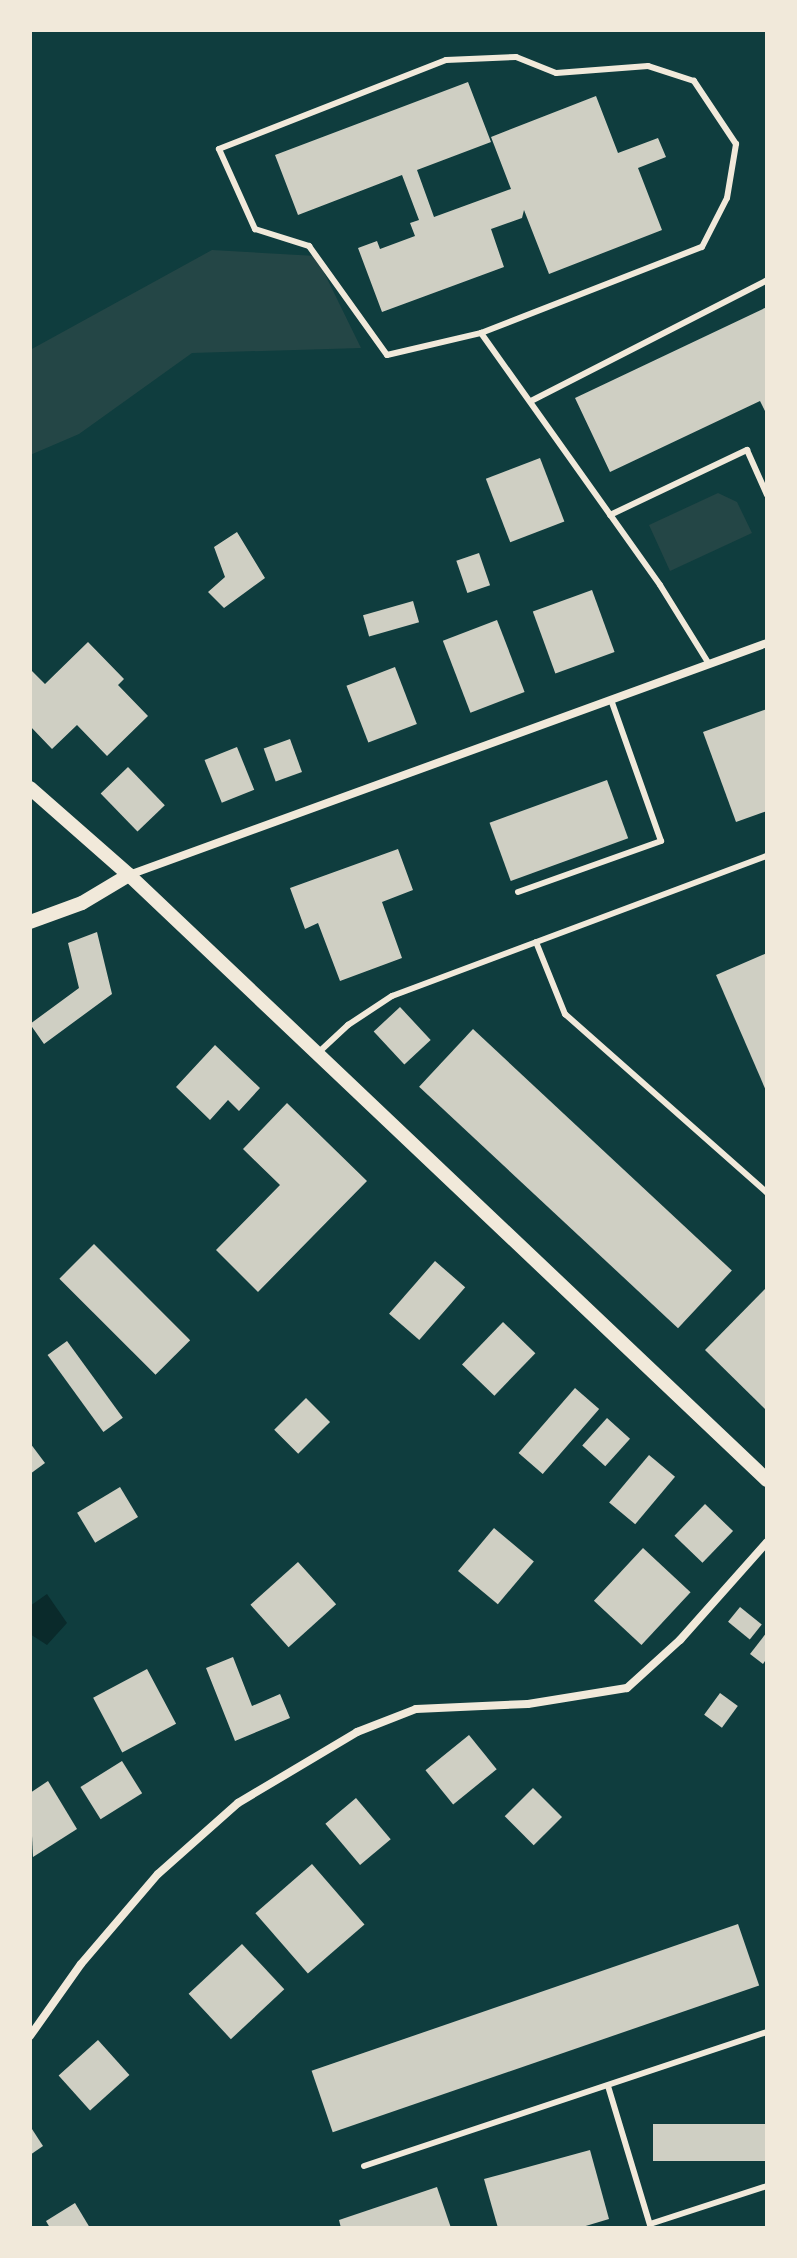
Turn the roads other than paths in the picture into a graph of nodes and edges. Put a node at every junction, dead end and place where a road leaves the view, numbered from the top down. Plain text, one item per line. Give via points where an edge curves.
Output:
1 (767, 280) edge
2 (481, 333) junction
3 (531, 401) junction
4 (767, 495) edge
5 (610, 515) junction
6 (767, 643) edge
7 (709, 664) junction
8 (611, 700) junction
9 (30, 788) edge
10 (767, 856) edge
11 (129, 875) junction
12 (518, 892) dead end
13 (30, 922) edge
14 (536, 942) junction
15 (317, 1055) junction
16 (767, 1193) edge
17 (767, 1480) edge
18 (767, 1542) edge
19 (767, 2032) edge
20 (30, 2036) edge
21 (608, 2086) junction
22 (364, 2166) dead end
23 (767, 2186) edge
24 (651, 2226) edge

1 - 3 lane
2 - 2 lane via 387,355 309,246 255,229 219,149 446,60 516,57 556,73 648,66 694,81 736,144 727,198 702,247
2 - 3 lane
3 - 5 lane
4 - 5 lane via 747,450
5 - 7 lane
6 - 7 street
7 - 8 street
8 - 11 street
8 - 12 lane via 661,841
9 - 11 street
10 - 14 lane
11 - 13 street via 82,903
11 - 15 street
14 - 15 lane via 392,996 348,1025
14 - 16 lane via 565,1014
15 - 17 street
18 - 20 street via 680,1640 627,1688 528,1704 416,1709 357,1732 238,1803 158,1874 81,1964
19 - 21 lane
21 - 22 lane
21 - 24 lane
23 - 24 lane

